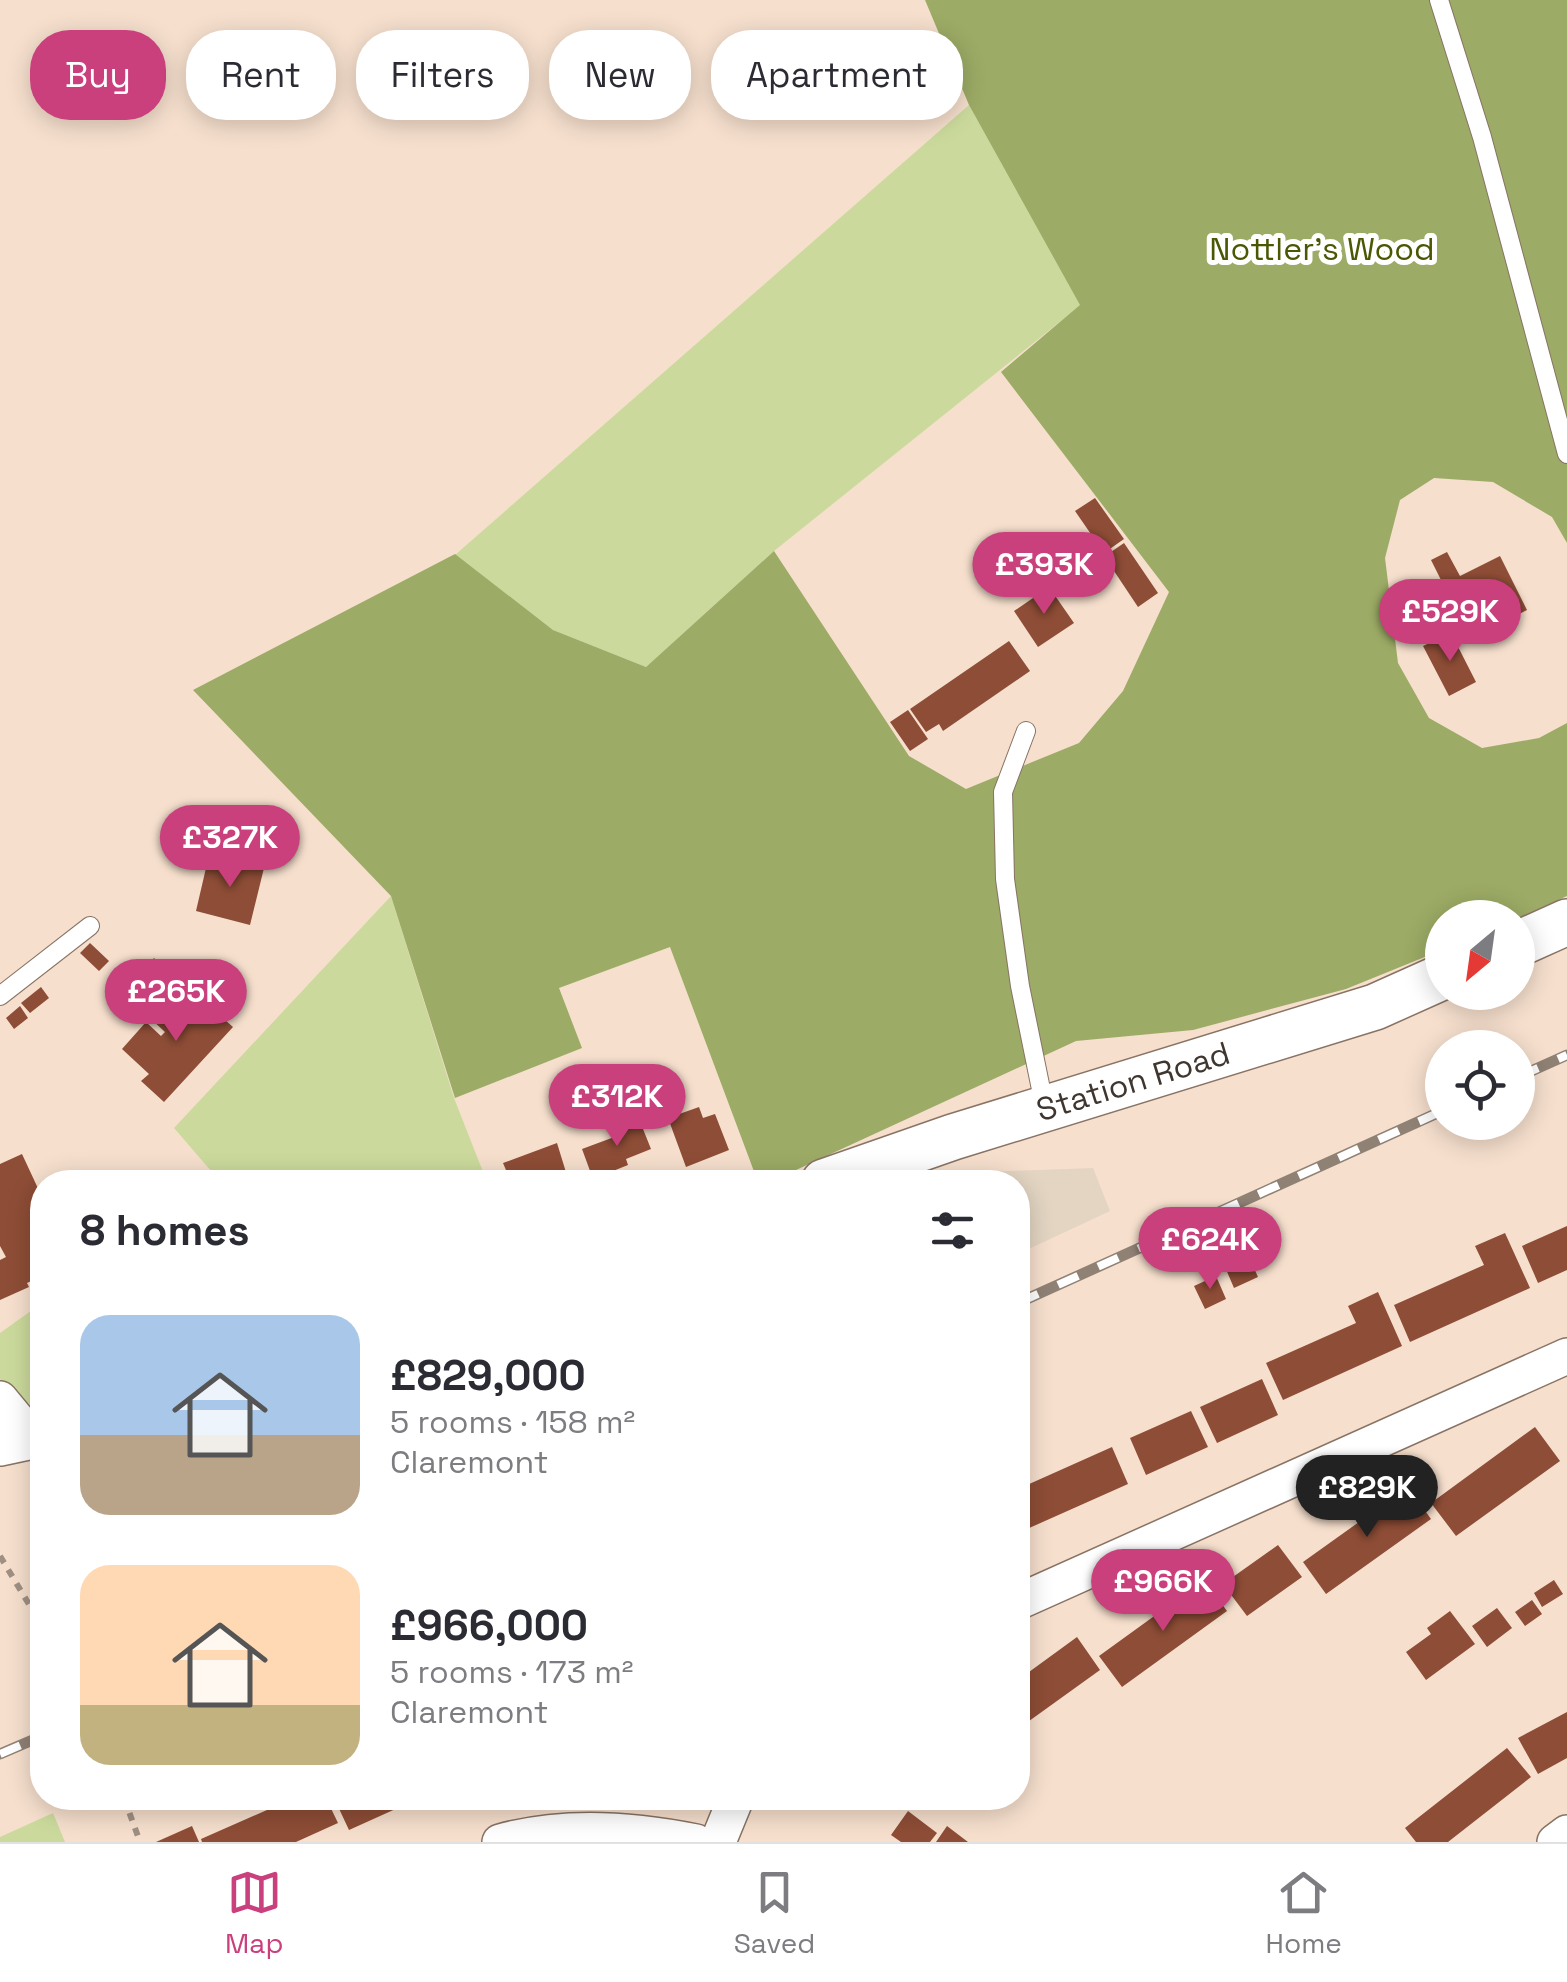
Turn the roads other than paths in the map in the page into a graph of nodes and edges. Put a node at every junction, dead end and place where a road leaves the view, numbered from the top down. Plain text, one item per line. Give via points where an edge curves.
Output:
1 (1438, 0) edge
2 (1567, 454) edge
3 (1026, 731) dead end
4 (1567, 922) edge
5 (90, 926) dead end
6 (1535, 936) edge
7 (1425, 985) edge
8 (0, 996) edge
9 (1045, 1109) junction
10 (860, 1170) edge
11 (1567, 1356) edge
12 (0, 1399) edge
13 (24, 1437) edge
14 (1030, 1597) edge
15 (731, 1810) edge
16 (1567, 1833) edge
17 (500, 1842) edge
18 (696, 1842) edge
19 (718, 1842) edge
20 (1555, 1842) edge

1 - 2 lane via 1482,136
3 - 9 lane via 1003,792 1005,879
4 - 6 street
5 - 8 lane
7 - 9 street, Station Road via 1375,1007
9 - 10 street, Station Road
11 - 14 street
12 - 13 street
15 - 19 street
16 - 20 street
17 - 18 street via 618,1830

